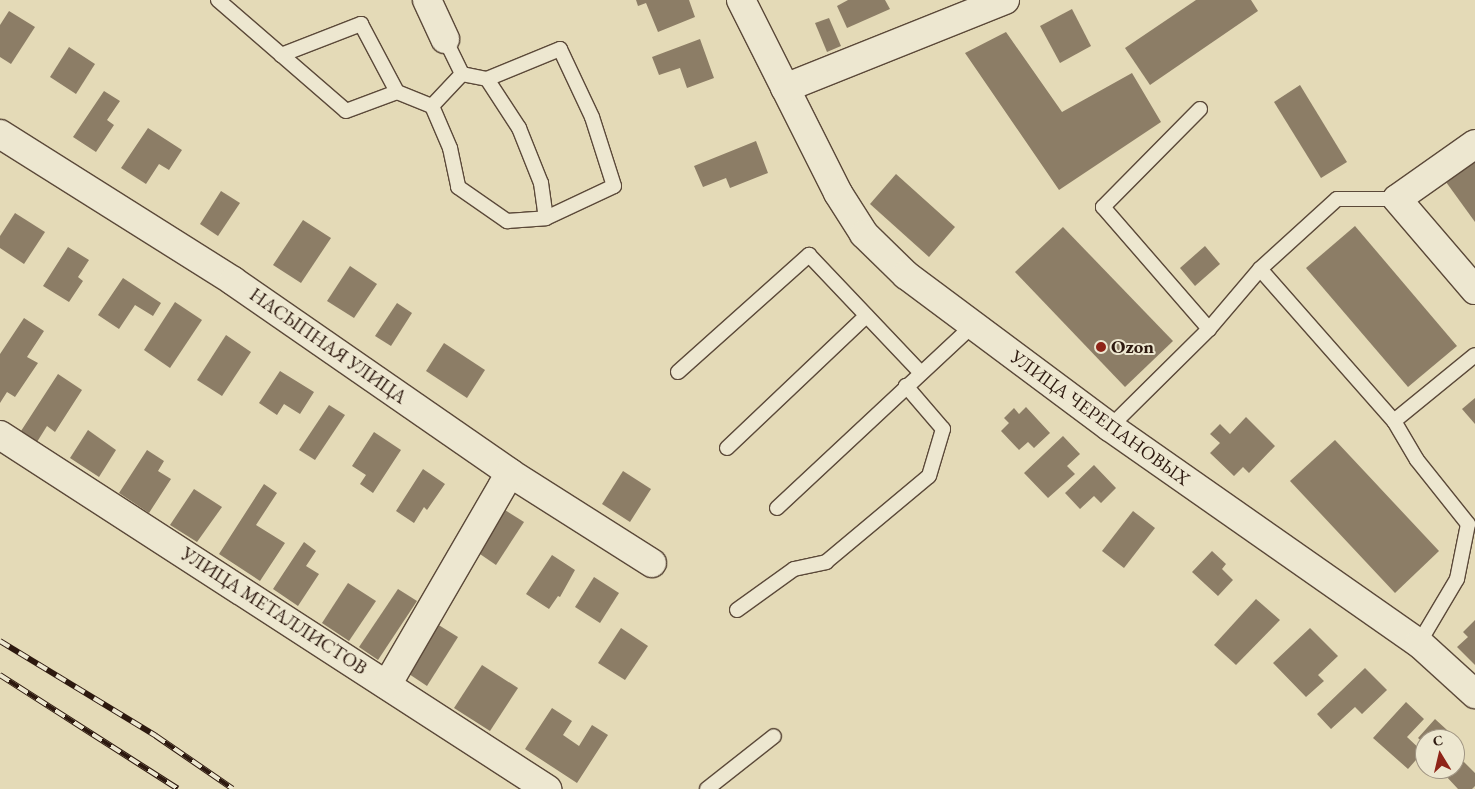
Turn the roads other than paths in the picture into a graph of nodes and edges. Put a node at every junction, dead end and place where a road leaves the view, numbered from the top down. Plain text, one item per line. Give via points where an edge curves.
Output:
1 (218, 0) edge
2 (427, 0) edge
3 (741, 0) edge
4 (1005, 0) edge
5 (445, 39) joint
6 (282, 55) junction
7 (462, 74) junction
8 (487, 79) junction
9 (785, 88) junction
10 (397, 92) junction
11 (432, 106) junction
12 (1200, 109) dead end
13 (0, 134) edge
14 (1475, 144) edge
15 (1397, 199) junction
16 (546, 218) junction
17 (1260, 269) junction
18 (1475, 290) edge
19 (866, 316) junction
20 (972, 326) junction
21 (1209, 330) junction
22 (1475, 356) edge
23 (678, 372) dead end
24 (920, 372) junction
25 (906, 386) junction
26 (1394, 422) junction
27 (1110, 427) junction
28 (0, 435) edge
29 (727, 448) dead end
30 (510, 473) junction
31 (777, 508) dead end
32 (652, 563) dead end
33 (737, 610) dead end
34 (1419, 643) junction
35 (387, 685) junction
36 (1475, 694) edge
37 (774, 736) dead end
38 (547, 789) edge
39 (706, 789) edge

1 - 6 lane
2 - 5 street
3 - 9 street, УЛИЦА ЧЕРЕПАНОВЫХ
4 - 9 street
5 - 7 lane
6 - 10 lane via 346,111
6 - 10 lane via 361,24
7 - 8 lane
7 - 11 lane
8 - 16 lane via 520,128 541,183
8 - 16 lane via 560,49 592,117 614,186
9 - 20 street, УЛИЦА ЧЕРЕПАНОВЫХ via 838,193 864,234 906,275
10 - 11 lane
11 - 16 lane via 450,148 458,187 507,220
12 - 21 lane via 1103,207
13 - 30 street, НАСЫПНАЯ УЛИЦА via 242,287
14 - 15 street
15 - 17 lane via 1337,199
15 - 18 street
17 - 21 lane
17 - 26 lane
19 - 23 lane via 809,255
19 - 24 lane
19 - 29 lane
20 - 24 lane
20 - 27 street, УЛИЦА ЧЕРЕПАНОВЫХ
21 - 27 lane
22 - 26 lane
24 - 25 lane
25 - 31 lane
25 - 33 lane via 943,428 929,476 826,562 794,568
26 - 34 lane via 1417,460 1468,524 1457,579
27 - 34 street, УЛИЦА ЧЕРЕПАНОВЫХ
28 - 35 street, УЛИЦА МЕТАЛЛИСТОВ
30 - 32 street, НАСЫПНАЯ УЛИЦА
30 - 35 street
34 - 36 street, УЛИЦА ЧЕРЕПАНОВЫХ
35 - 38 street, УЛИЦА МЕТАЛЛИСТОВ
37 - 39 lane

